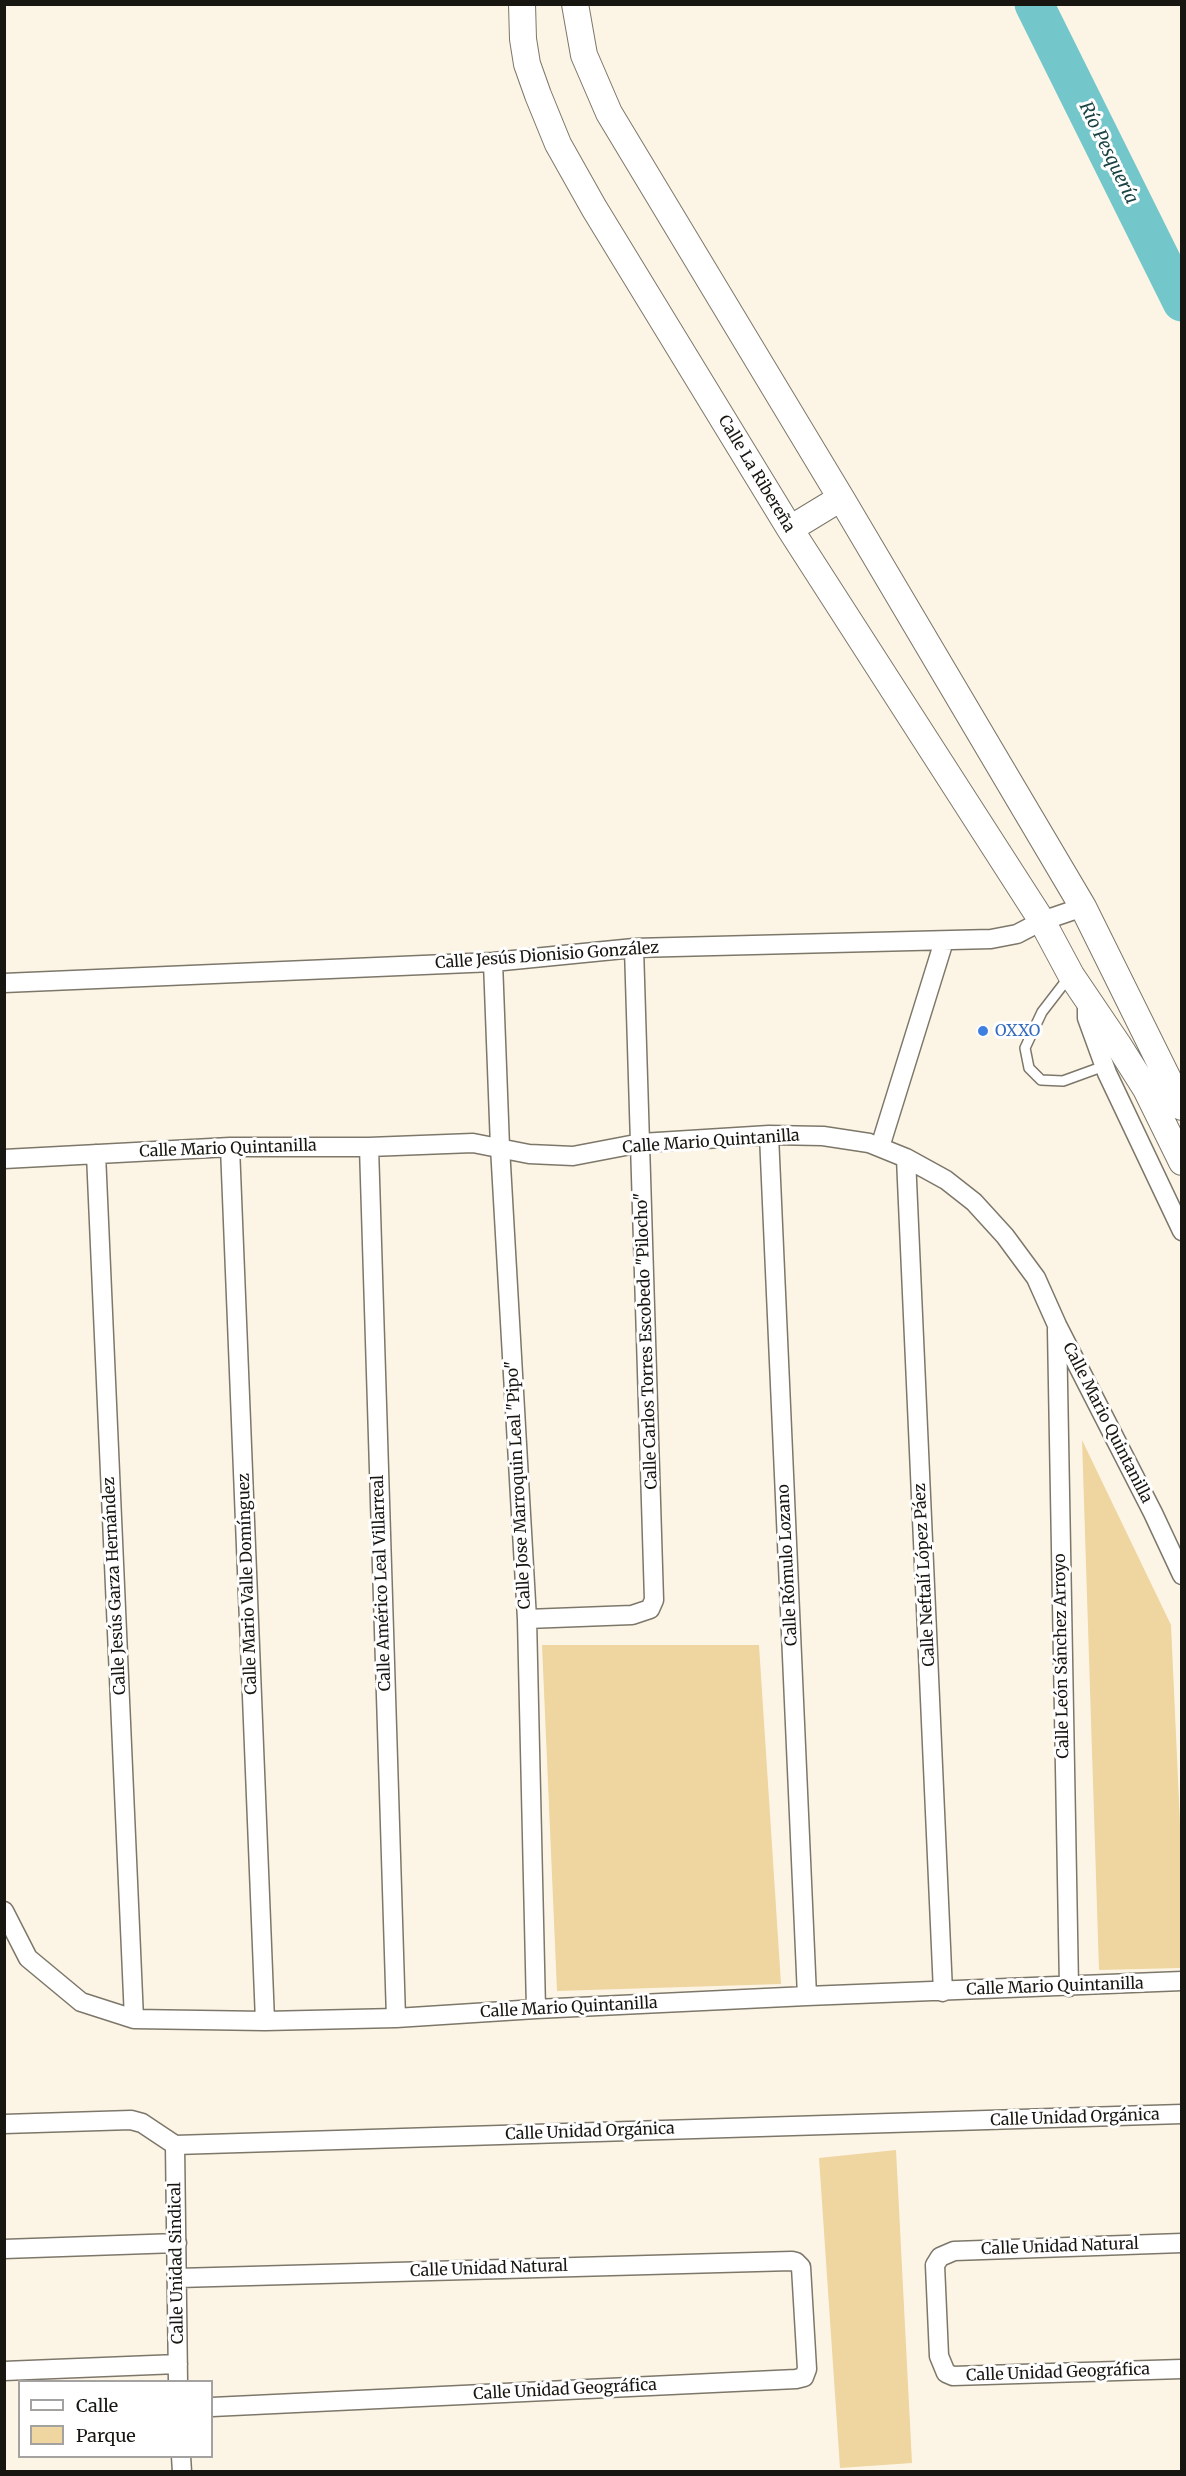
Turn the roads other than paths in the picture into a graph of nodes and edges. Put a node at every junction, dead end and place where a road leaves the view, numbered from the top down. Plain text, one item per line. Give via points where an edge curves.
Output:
1 (522, 4) edge
2 (575, 4) edge
3 (842, 498) junction
4 (790, 529) junction
5 (1083, 907) junction
6 (1042, 921) junction
7 (944, 941) junction
8 (634, 948) junction
9 (493, 962) junction
10 (1071, 975) junction
11 (4, 983) edge
12 (1115, 1061) junction
13 (1182, 1107) edge
14 (769, 1135) junction
15 (641, 1143) junction
16 (230, 1147) junction
17 (369, 1147) junction
18 (500, 1147) junction
19 (880, 1147) junction
20 (96, 1154) junction
21 (906, 1158) junction
22 (4, 1159) edge
23 (1182, 1162) edge
24 (1182, 1231) edge
25 (1057, 1325) junction
26 (1182, 1575) edge
27 (527, 1619) junction
28 (4, 1911) edge
29 (1182, 1982) edge
30 (1069, 1988) junction
31 (943, 1992) junction
32 (807, 1996) junction
33 (536, 2009) junction
34 (396, 2018) junction
35 (134, 2019) junction
36 (265, 2020) junction
37 (1182, 2114) edge
38 (4, 2124) edge
39 (175, 2145) junction
40 (177, 2243) junction
41 (1182, 2243) edge
42 (4, 2250) edge
43 (939, 2257) joint
44 (799, 2264) joint
45 (178, 2278) junction
46 (1182, 2369) edge
47 (4, 2372) edge
48 (178, 2373) edge
49 (213, 2407) edge

1 - 4 street, Calle La Ribereña via 527,64 558,144
2 - 3 street via 584,55 609,113
3 - 4 street
3 - 5 street
4 - 6 street, Calle La Ribereña
5 - 6 street, Calle Jesús Dionisio González
5 - 13 street
6 - 7 street, Calle Jesús Dionisio González via 1006,936
6 - 10 street, Calle La Ribereña
7 - 8 street, Calle Jesús Dionisio González
7 - 19 street
8 - 9 street, Calle Jesús Dionisio González
8 - 15 street, Calle Carlos Torres Escobedo "Pilocho"
9 - 11 street, Calle Jesús Dionisio González
9 - 18 street, Calle Jose Marroquin Leal "Pipo"
10 - 12 street, Calle La Ribereña
10 - 12 lane via 1042,1012 1025,1048 1029,1068 1041,1080 1063,1081
12 - 23 street, Calle La Ribereña via 1146,1089
12 - 24 street
14 - 15 street, Calle Mario Quintanilla
14 - 19 street, Calle Mario Quintanilla via 823,1136
14 - 32 street, Calle Rómulo Lozano
15 - 18 street, Calle Mario Quintanilla via 573,1156 529,1154
15 - 27 street, Calle Carlos Torres Escobedo "Pilocho" via 654,1600 651,1609 632,1616
16 - 17 street, Calle Mario Quintanilla
16 - 20 street, Calle Mario Quintanilla
16 - 36 street, Calle Mario Valle Domínguez
17 - 18 street, Calle Mario Quintanilla via 473,1143
17 - 34 street, Calle Américo Leal Villarreal
18 - 27 street, Calle Jose Marroquin Leal "Pipo"
19 - 21 street, Calle Mario Quintanilla
20 - 22 street, Calle Mario Quintanilla
20 - 35 street, Calle Jesús Garza Hernández
21 - 25 street, Calle Mario Quintanilla via 946,1180 974,1202 1005,1236 1036,1278
21 - 31 street, Calle Neftalí López Páez
25 - 26 street, Calle Mario Quintanilla
25 - 30 street, Calle León Sánchez Arroyo
27 - 33 street, Calle Jose Marroquin Leal "Pipo"
28 - 35 street, Calle Mario Quintanilla via 28,1958 81,2002
29 - 30 street, Calle Mario Quintanilla
30 - 31 street, Calle Mario Quintanilla
31 - 32 street, Calle Mario Quintanilla
32 - 33 street, Calle Mario Quintanilla
33 - 34 street, Calle Mario Quintanilla
34 - 36 street, Calle Mario Quintanilla
35 - 36 street, Calle Mario Quintanilla
37 - 39 street, Calle Unidad Orgánica
38 - 39 street via 131,2120
39 - 40 street, Calle Unidad Sindical
40 - 42 street
40 - 45 street, Calle Unidad Sindical
41 - 43 street, Calle Unidad Natural via 954,2251
43 - 46 street, Calle Unidad Geográfica via 935,2265 939,2356 946,2373 953,2376
44 - 45 street, Calle Unidad Natural via 792,2261
44 - 49 street, Calle Unidad Geográfica via 807,2369 801,2378
45 - 48 street, Calle Unidad Sindical
47 - 48 street

